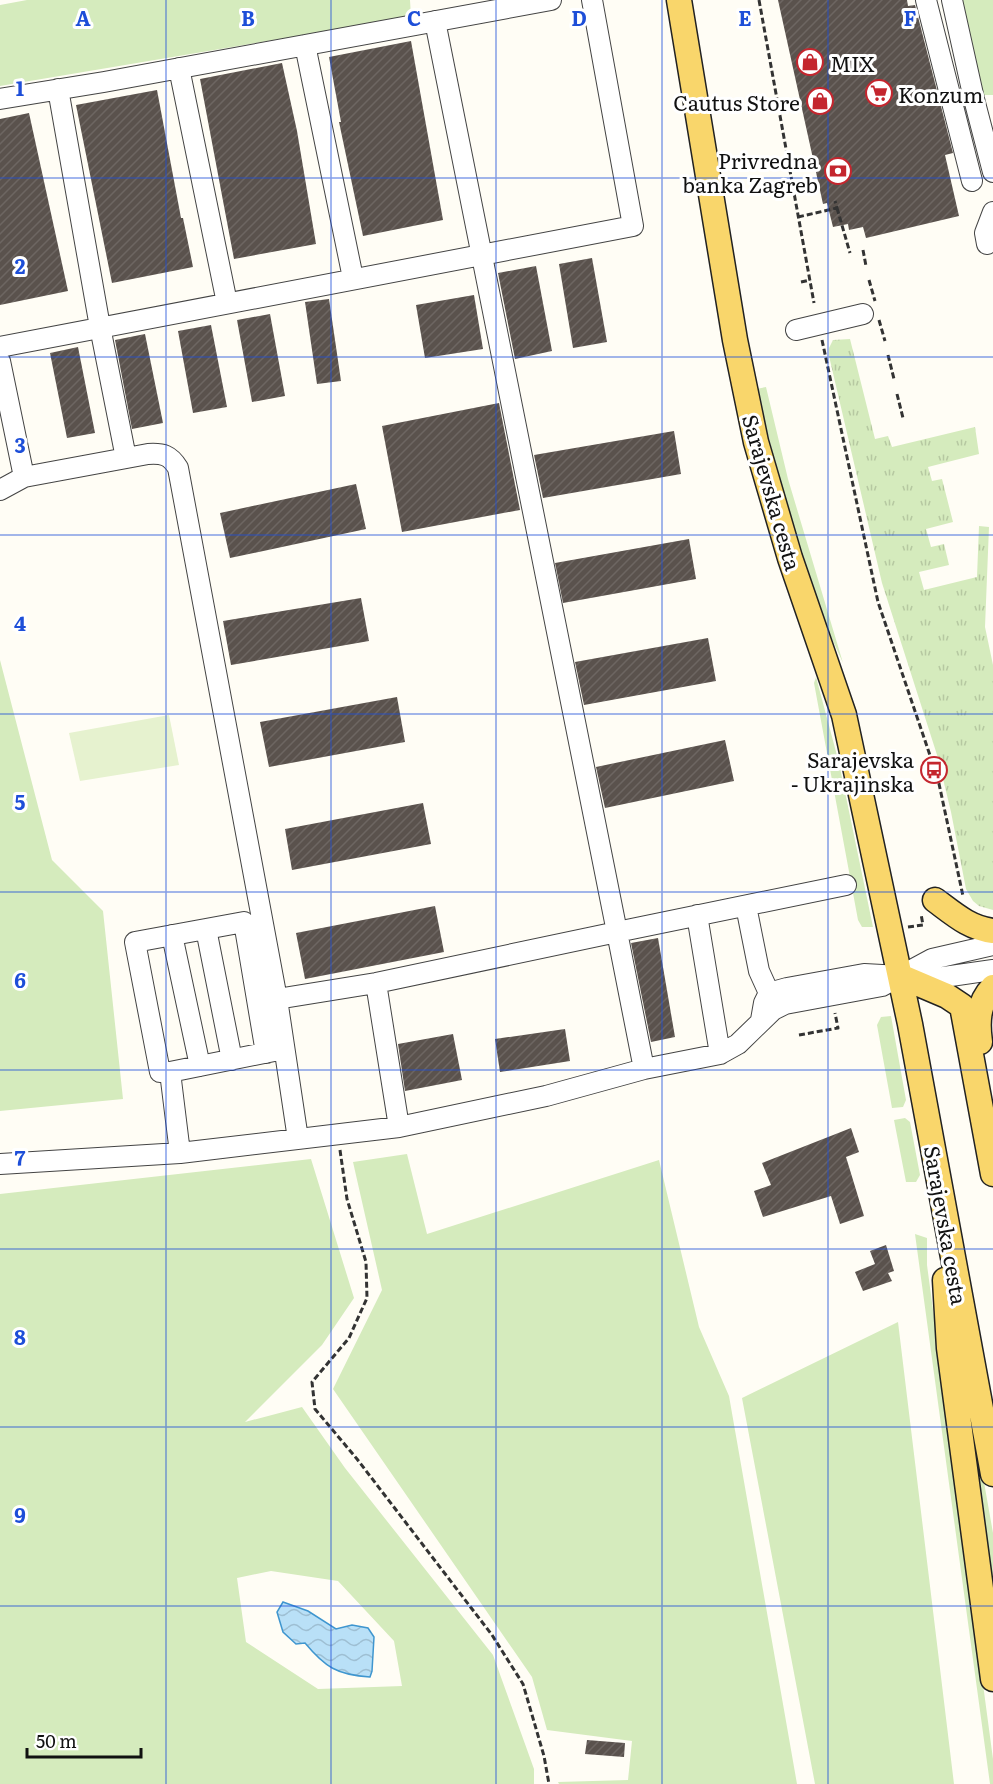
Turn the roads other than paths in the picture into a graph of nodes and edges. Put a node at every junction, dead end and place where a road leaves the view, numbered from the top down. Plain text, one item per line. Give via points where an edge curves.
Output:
1 (551, 0) edge
2 (592, 0) edge
3 (679, 0) edge
4 (926, 0) edge
5 (952, 0) edge
6 (435, 21) junction
7 (305, 45) junction
8 (179, 68) junction
9 (58, 89) junction
10 (0, 99) edge
11 (986, 113) edge
12 (956, 120) junction
13 (993, 172) edge
14 (972, 181) dead end
15 (993, 212) edge
16 (987, 244) dead end
17 (481, 254) junction
18 (353, 279) junction
19 (227, 303) junction
20 (872, 312) road end
21 (100, 327) junction
22 (796, 330) dead end
23 (0, 347) edge
24 (0, 361) edge
25 (126, 458) junction
26 (24, 477) junction
27 (0, 490) edge
28 (846, 885) dead end
29 (935, 900) dead end
30 (746, 906) junction
31 (697, 915) junction
32 (206, 929) junction
33 (993, 931) edge
34 (617, 932) junction
35 (172, 935) junction
36 (993, 945) edge
37 (993, 970) edge
38 (900, 976) junction
39 (376, 983) junction
40 (993, 987) edge
41 (769, 993) junction
42 (277, 999) junction
43 (761, 1020) junction
44 (275, 1051) junction
45 (720, 1054) junction
46 (231, 1060) junction
47 (200, 1066) junction
48 (644, 1069) junction
49 (170, 1072) junction
50 (979, 1097) junction
51 (399, 1127) junction
52 (298, 1139) junction
53 (180, 1153) junction
54 (0, 1164) edge
55 (993, 1174) edge
56 (951, 1248) junction
57 (993, 1474) edge
58 (993, 1679) edge

1 - 6 street
2 - 17 street via 633,226
3 - 38 main road, Sarajevska cesta via 735,340 756,442 790,558 844,715
4 - 12 street
5 - 11 street
6 - 7 street
6 - 17 street
7 - 8 street
7 - 18 street
8 - 9 street
8 - 19 street
9 - 10 street
9 - 21 street
11 - 12 street
11 - 13 street
12 - 14 street
15 - 16 street via 985,233
17 - 18 street
17 - 34 street
18 - 19 street
19 - 21 street
20 - 22 street
21 - 23 street
21 - 25 street
24 - 26 street
25 - 26 street
25 - 42 street via 161,453 172,458 178,468
26 - 27 street
28 - 30 street
29 - 33 main road via 965,923
30 - 31 street
30 - 41 street via 759,971
31 - 34 street
31 - 45 street
32 - 35 street
32 - 44 street via 244,922
32 - 46 street
34 - 39 street
34 - 48 street
35 - 47 street
35 - 49 street via 135,942 160,1072
36 - 38 street via 932,959
37 - 38 street via 937,978
38 - 41 street via 864,974
38 - 43 street via 882,986 785,1004
38 - 50 main road via 962,1006
38 - 56 main road, Sarajevska cesta
39 - 42 street
39 - 51 street
40 - 50 main road via 979,1012 984,1065
41 - 43 street
42 - 44 street
43 - 45 street via 738,1044
44 - 46 street
44 - 52 street
45 - 48 street
46 - 47 street
47 - 49 street
48 - 51 street via 546,1096
49 - 53 street
50 - 55 main road
51 - 52 street
52 - 53 street
53 - 54 street
56 - 57 main road, Sarajevska cesta
56 - 58 main road via 945,1277 947,1325

